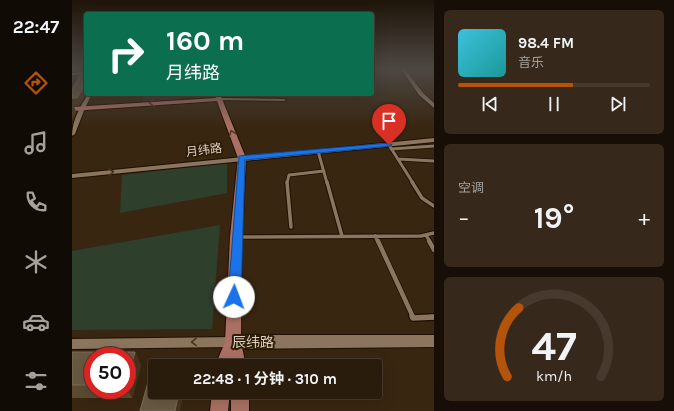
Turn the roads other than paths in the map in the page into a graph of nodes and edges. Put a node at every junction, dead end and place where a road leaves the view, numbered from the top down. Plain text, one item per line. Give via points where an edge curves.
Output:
1 (417, 88) edge
2 (89, 96) edge
3 (218, 96) edge
4 (284, 100) dead end
5 (434, 106) edge
6 (82, 108) junction
7 (72, 109) edge
8 (72, 134) edge
9 (434, 140) edge
10 (434, 146) edge
11 (390, 147) junction
12 (318, 151) junction
13 (242, 158) junction
14 (398, 159) junction
15 (434, 161) edge
16 (324, 171) junction
17 (72, 176) edge
18 (434, 206) edge
19 (291, 227) dead end
20 (434, 233) edge
21 (426, 235) junction
22 (342, 236) junction
23 (375, 236) junction
24 (236, 237) junction
25 (434, 250) edge
26 (434, 317) edge
27 (434, 341) edge
28 (233, 342) junction
29 (72, 344) edge
30 (226, 359) edge
31 (237, 359) edge
32 (220, 399) edge
33 (240, 399) edge
34 (219, 411) edge
35 (240, 411) edge

1 - 5 street
2 - 6 street
3 - 4 street
3 -> 6 main road
13 -> 3 main road
6 - 7 main road
6 - 8 street
9 - 11 street, 月纬路
10 - 11 lane
11 - 12 street, 月纬路
11 - 14 lane
12 - 13 street, 月纬路
12 - 16 lane
17 -> 13 street, 月纬路
13 - 24 main road
14 - 15 lane
14 - 18 lane via 422,198
16 - 19 lane via 289,175 287,181
16 - 22 lane
20 - 21 lane
21 - 23 lane
21 - 25 lane
22 - 23 lane
22 - 24 lane
23 - 26 lane via 413,318
24 - 28 main road
27 - 28 street, 辰纬路
28 -> 29 street, 辰纬路
28 - 30 main road
28 - 31 main road
32 - 34 main road
33 - 35 main road

